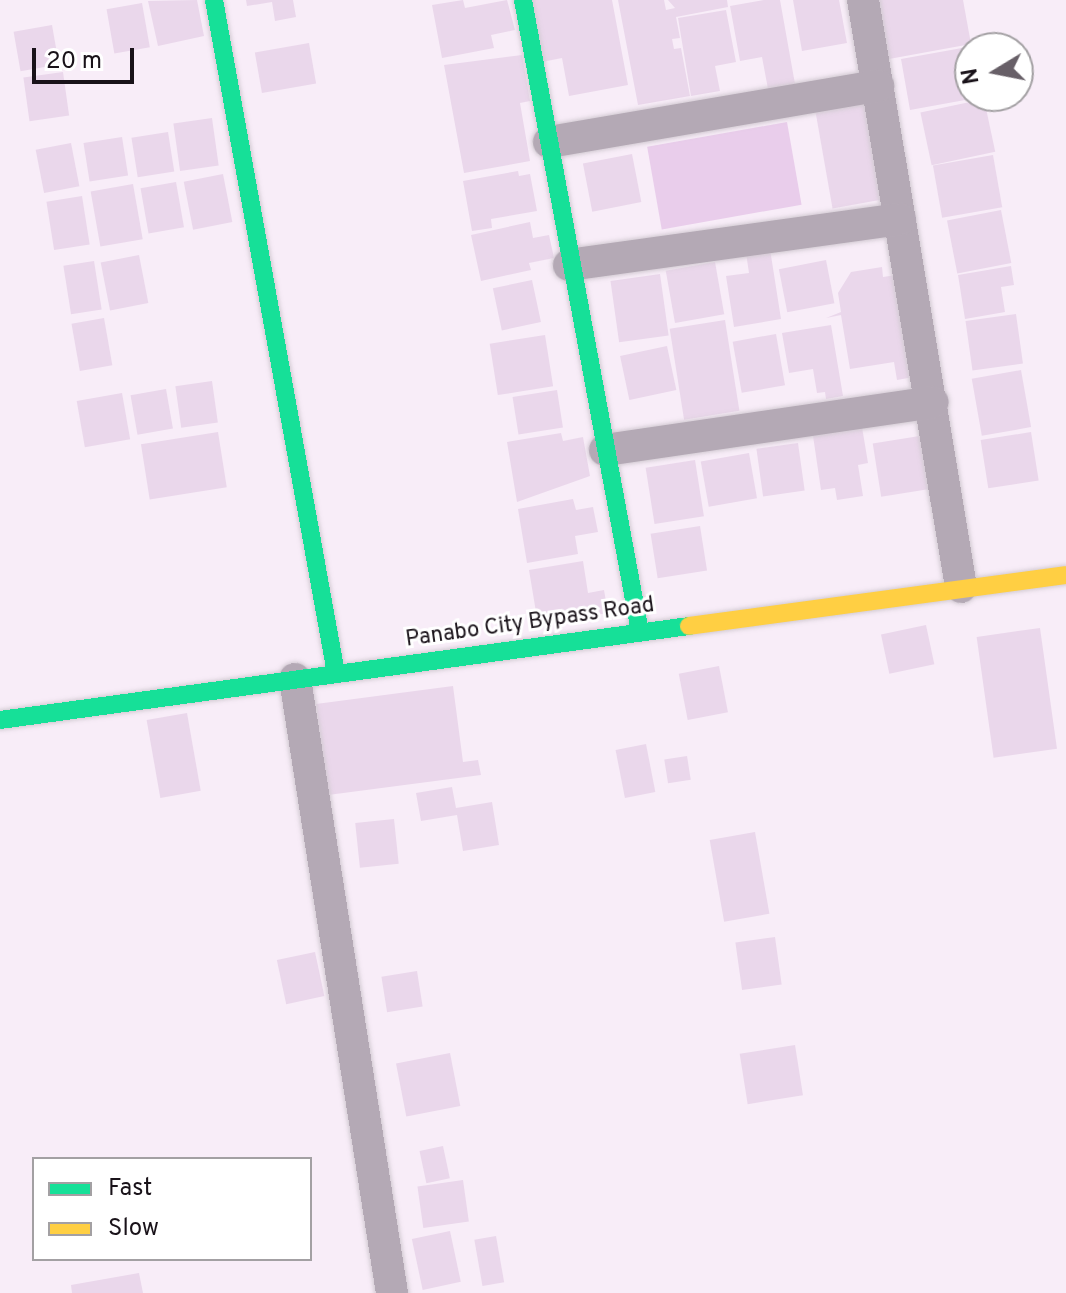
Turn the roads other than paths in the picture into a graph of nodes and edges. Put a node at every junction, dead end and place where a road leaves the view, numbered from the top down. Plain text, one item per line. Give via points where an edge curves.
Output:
1 (214, 0) edge
2 (523, 0) edge
3 (863, 0) edge
4 (878, 86) junction
5 (549, 142) junction
6 (900, 219) junction
7 (569, 265) junction
8 (933, 402) junction
9 (605, 450) junction
10 (1066, 575) edge
11 (961, 587) junction
12 (640, 632) junction
13 (336, 673) junction
14 (295, 679) junction
15 (0, 720) edge
16 (392, 1293) edge

1 - 13 street
2 - 5 street
3 - 4 street
4 - 5 street
4 - 6 street
5 - 7 street
6 - 7 street
6 - 8 street
7 - 9 street
8 - 9 street
8 - 11 street
9 - 12 street
10 - 11 street, Panabo City Bypass Road
11 - 12 street, Panabo City Bypass Road
12 - 13 street, Panabo City Bypass Road
13 - 14 street, Panabo City Bypass Road
14 - 15 street, Panabo City Bypass Road
14 - 16 street

